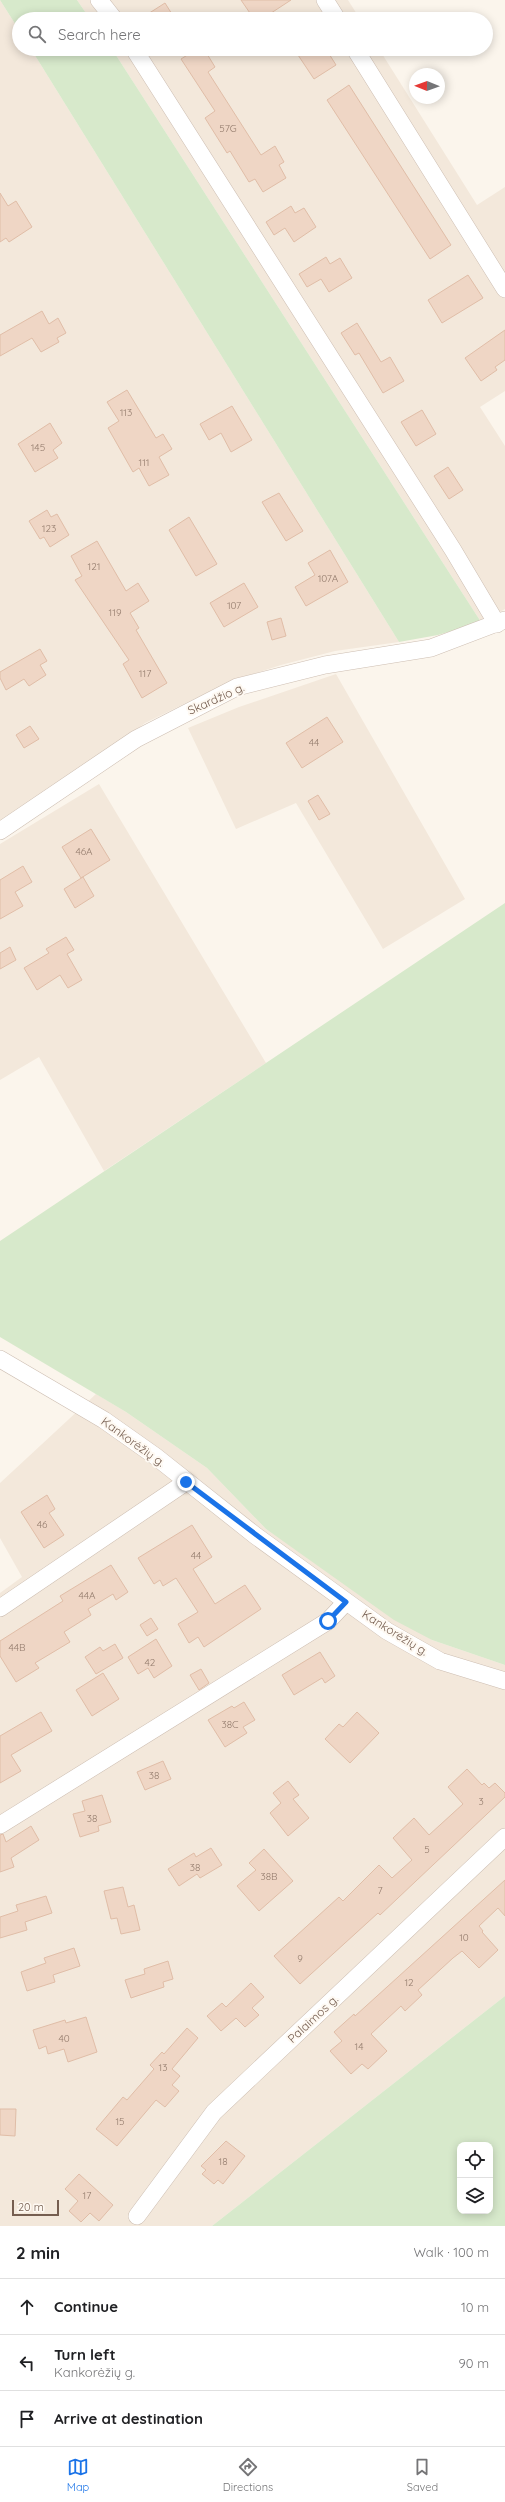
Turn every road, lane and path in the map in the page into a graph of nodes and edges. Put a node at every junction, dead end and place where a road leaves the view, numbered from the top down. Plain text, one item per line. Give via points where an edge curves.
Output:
1 (99, 0) edge
2 (325, 0) edge
3 (108, 12) edge
4 (333, 12) edge
5 (138, 56) edge
6 (359, 56) edge
7 (505, 289) edge
8 (501, 622) edge
9 (0, 831) edge
10 (0, 1359) edge
11 (186, 1482) junction
12 (346, 1602) junction
13 (0, 1608) edge
14 (505, 1682) edge
15 (0, 1825) edge
16 (505, 1837) edge
17 (137, 2216) dead end

1 - 3 street
2 - 4 street
5 - 8 street
6 - 7 street
8 - 9 street, Skardžio g. via 431,648 325,665 237,687 136,739
10 - 11 street, Kankorėžių g. via 104,1420 155,1456
11 - 12 street, Kankorėžių g.
11 - 13 street
12 - 14 street, Kankorėžių g. via 388,1631 440,1661
12 - 15 street via 328,1621
16 - 17 street, Palaimos g. via 214,2112

